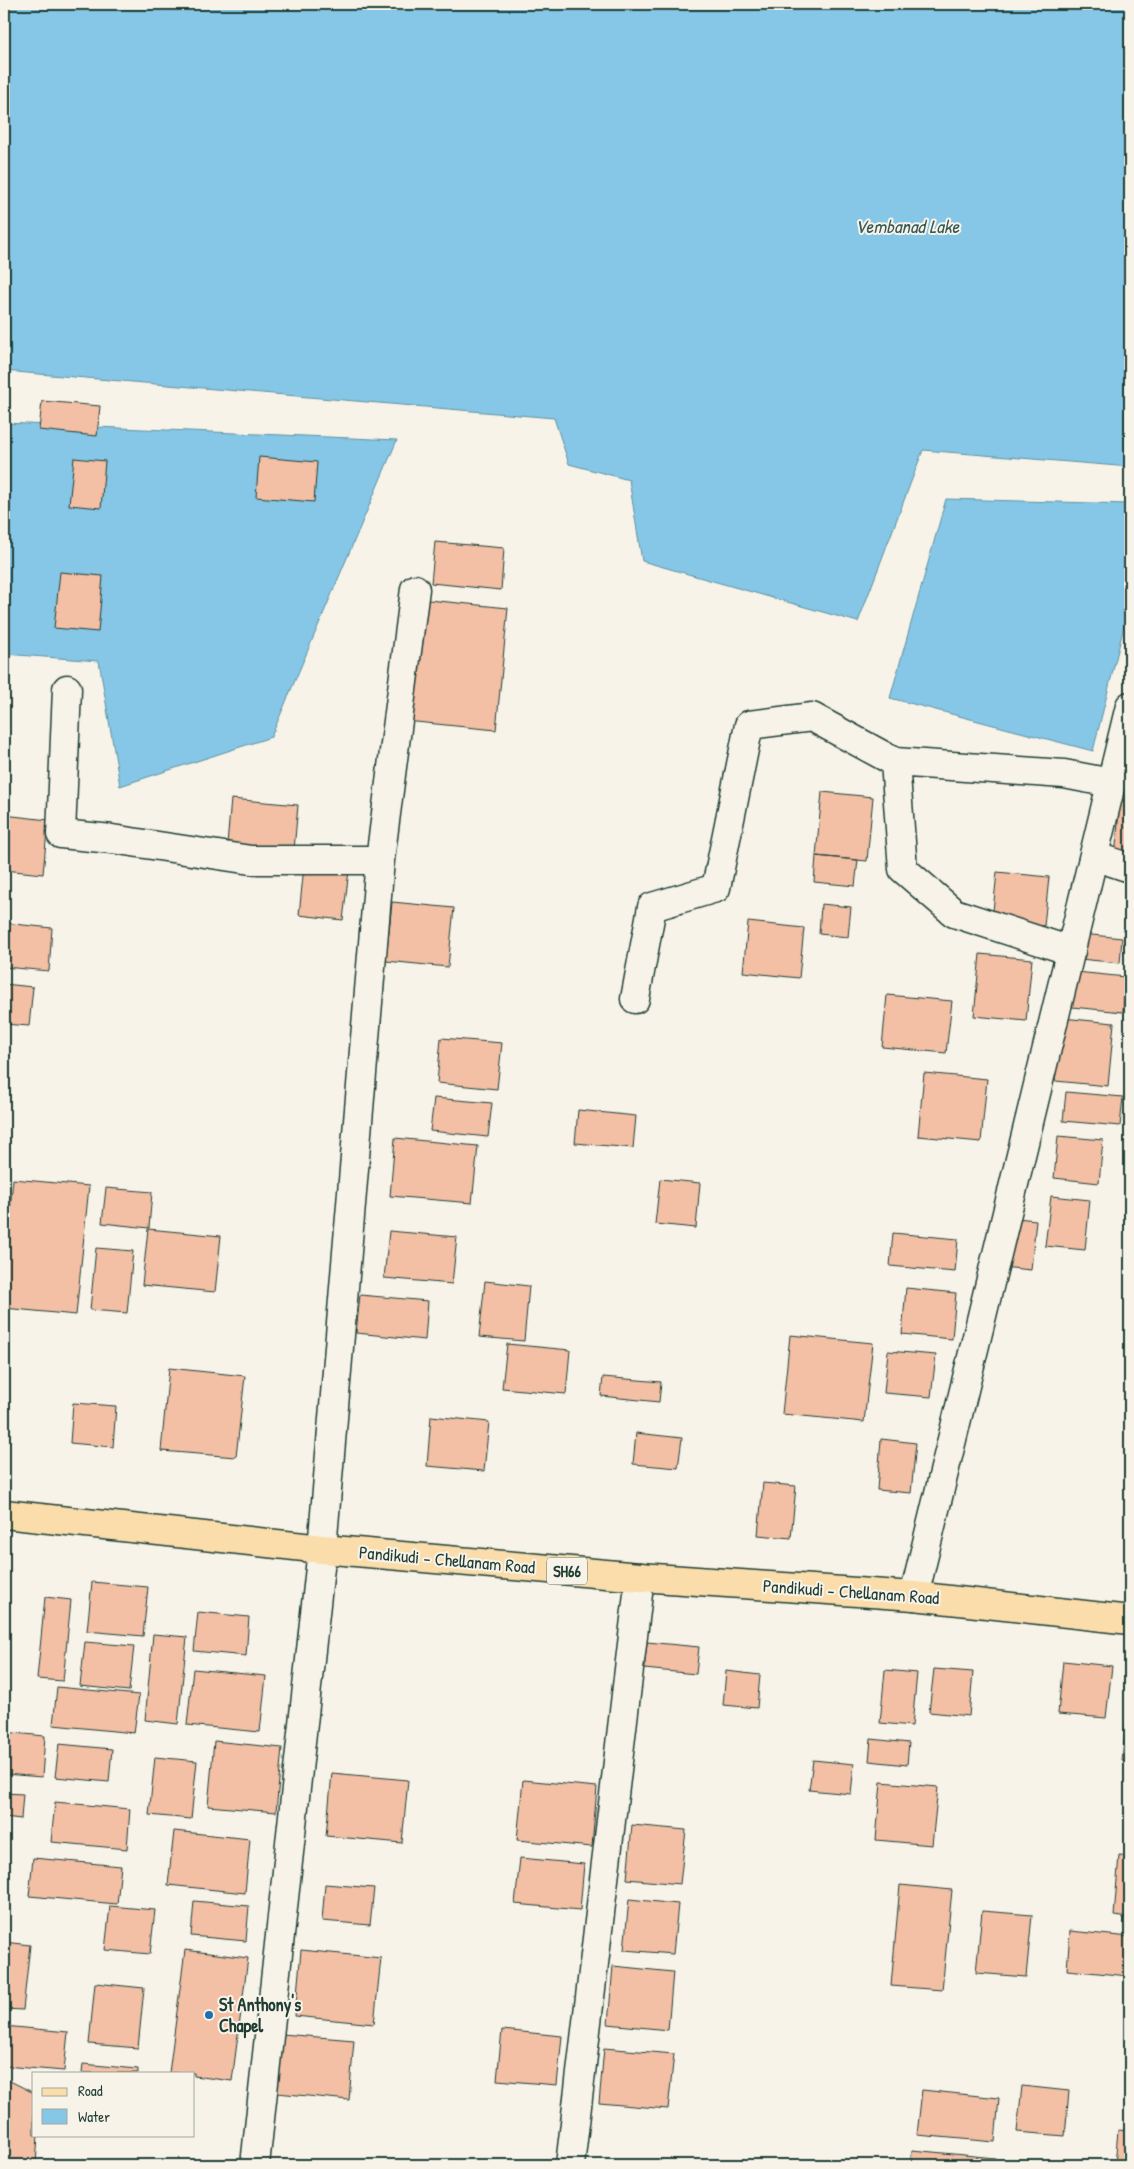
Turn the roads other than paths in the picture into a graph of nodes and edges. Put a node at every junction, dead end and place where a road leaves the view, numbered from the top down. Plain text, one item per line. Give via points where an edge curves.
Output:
1 (415, 589) dead end
2 (67, 689) dead end
3 (1130, 706) edge
4 (895, 762) junction
5 (1112, 783) junction
6 (1094, 856) junction
7 (380, 860) junction
8 (1130, 868) edge
9 (1071, 951) junction
10 (635, 999) dead end
11 (4, 1514) edge
12 (322, 1548) junction
13 (640, 1577) junction
14 (914, 1596) junction
15 (1130, 1620) edge
16 (255, 2165) edge
17 (570, 2165) edge

1 - 7 street
2 - 7 street via 61,834 112,838 251,860
3 - 5 street
4 - 5 street via 1064,774
4 - 9 street via 903,869 954,913
4 - 10 street via 812,717 750,724 716,888 652,908
5 - 6 street
6 - 8 street
6 - 9 street
7 - 12 street
9 - 14 street
11 - 12 main road, Pandikudi - Chellanam Road / SH66
12 - 13 main road, Pandikudi - Chellanam Road / SH66
12 - 16 street
13 - 14 main road, Pandikudi - Chellanam Road / SH66
13 - 17 street
14 - 15 main road, Pandikudi - Chellanam Road / SH66

